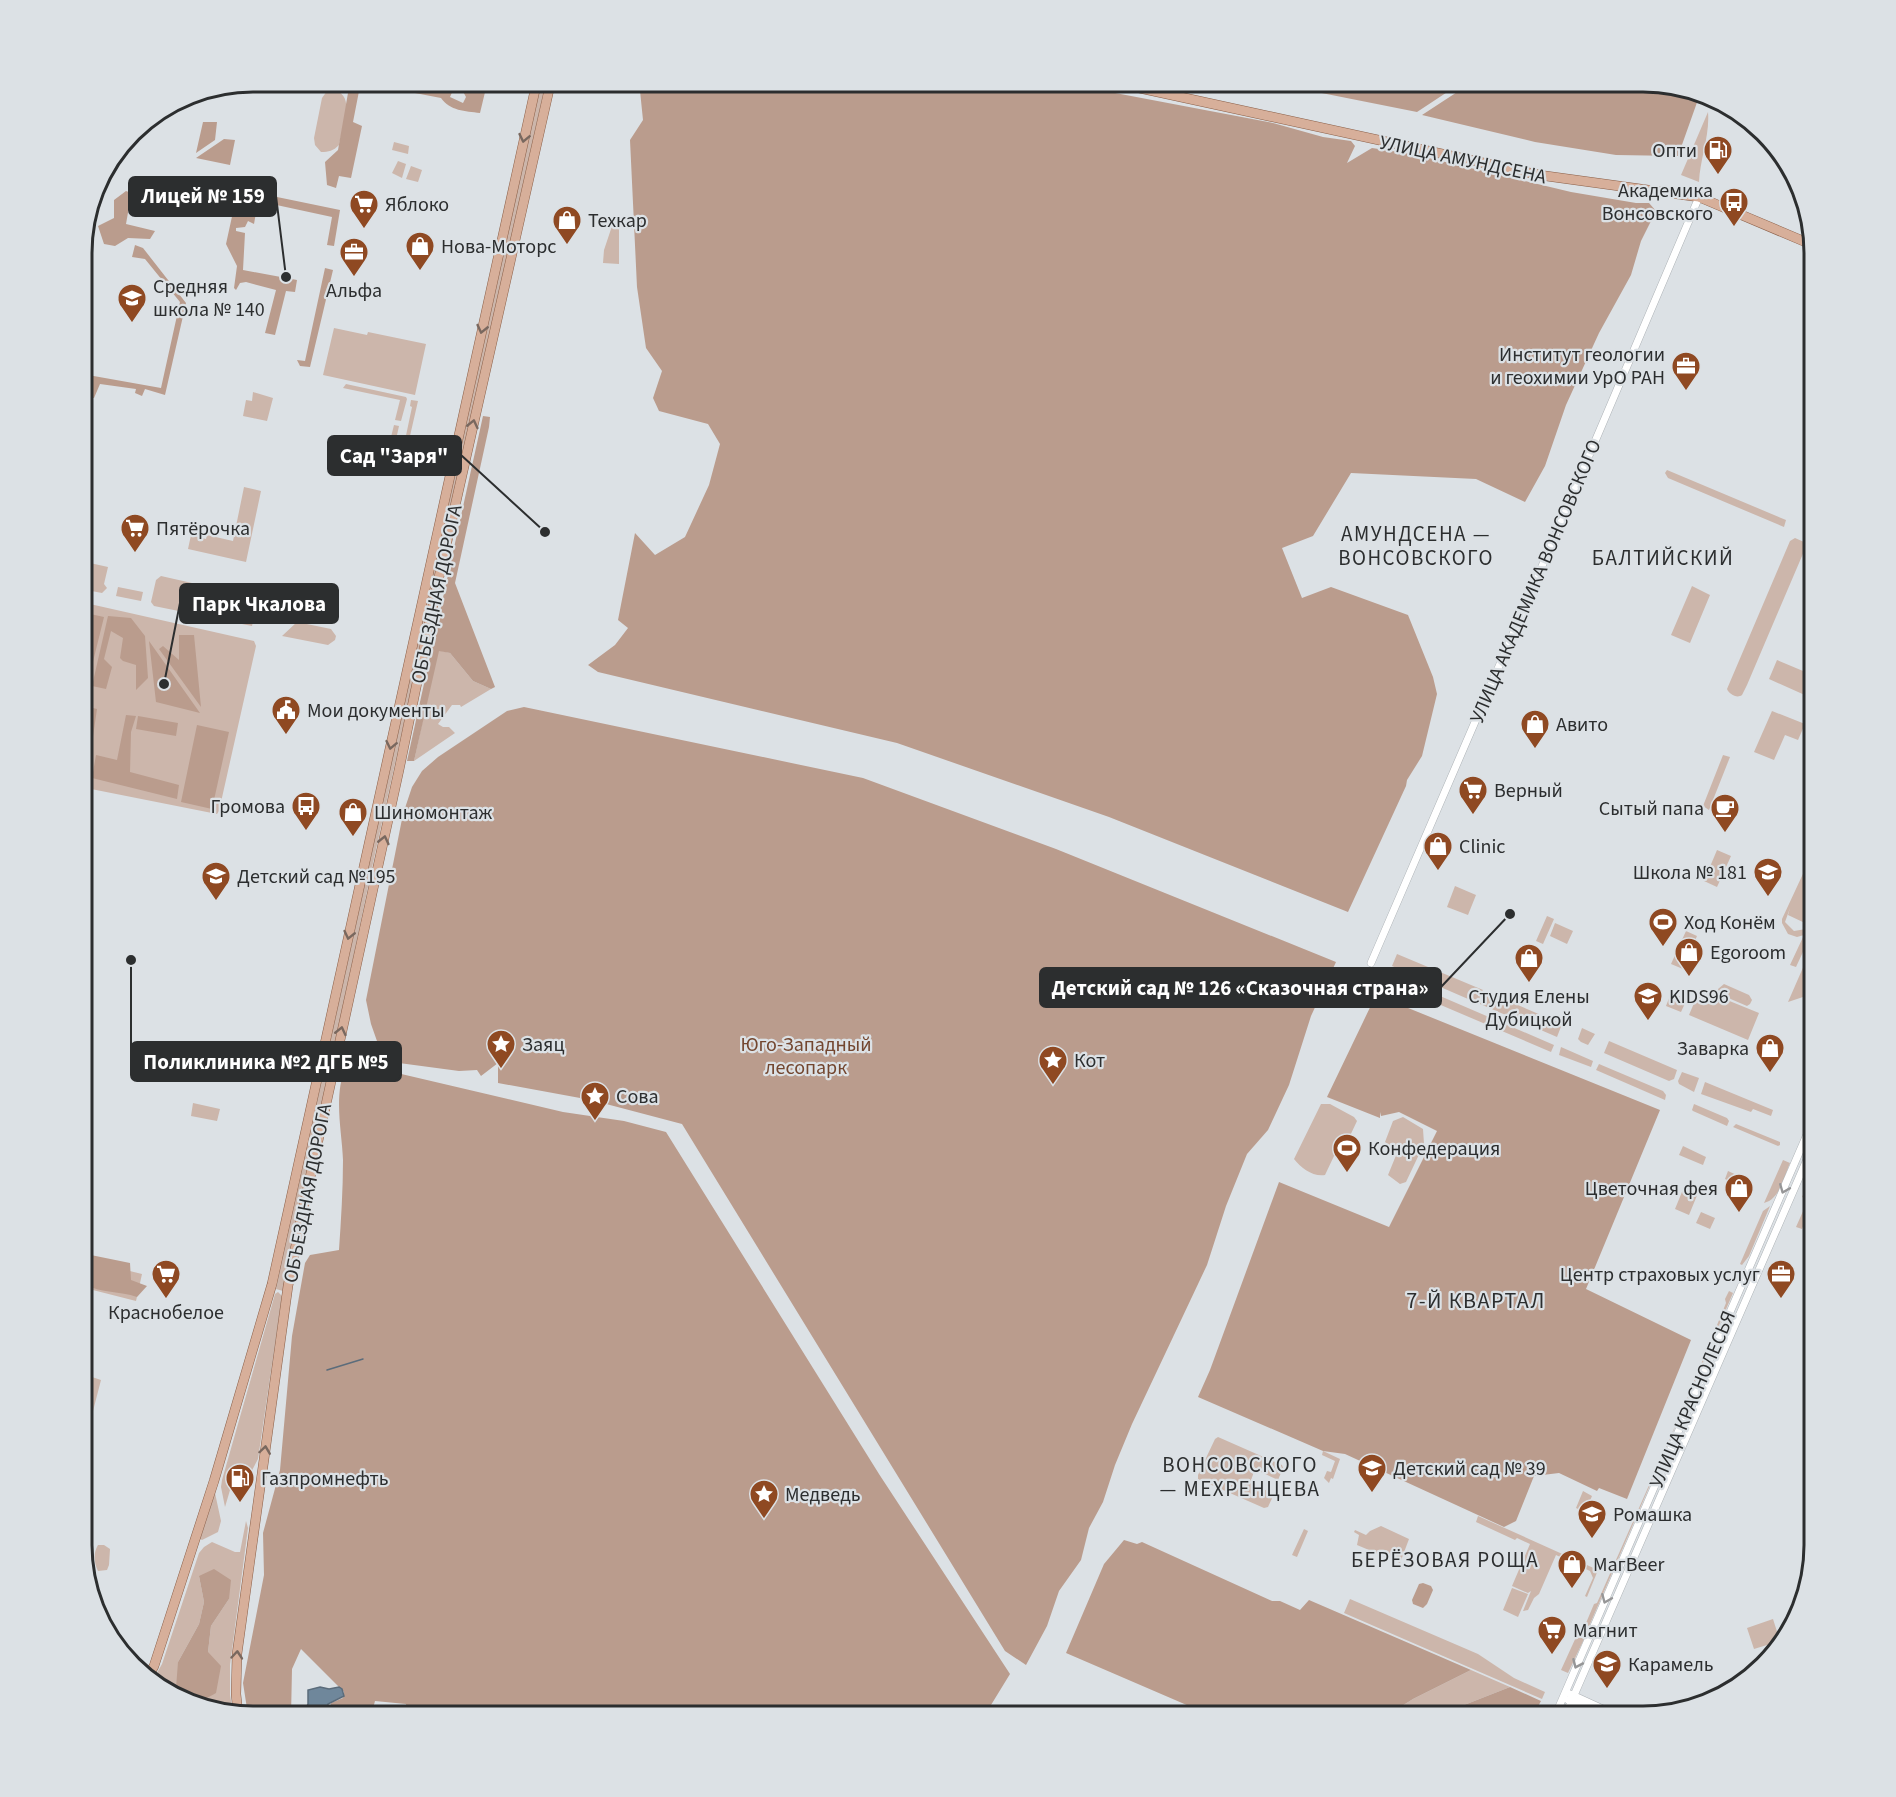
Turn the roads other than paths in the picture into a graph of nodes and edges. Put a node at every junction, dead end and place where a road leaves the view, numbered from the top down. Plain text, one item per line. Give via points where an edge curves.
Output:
1 (535, 92) edge
2 (549, 92) edge
3 (1158, 92) edge
4 (1699, 197) junction
5 (1804, 241) edge
6 (1371, 963) dead end
7 (1804, 1142) edge
8 (1802, 1147) joint
9 (1804, 1173) edge
10 (152, 1669) edge
11 (1564, 1694) junction
12 (1573, 1699) junction
13 (237, 1704) edge
14 (1559, 1706) edge
15 (1570, 1706) edge
16 (1586, 1706) edge
17 (1592, 1706) edge

1 -> 10 main road, ОБЪЕЗДНАЯ ДОРОГА via 277,1262 214,1481
13 -> 2 main road, ОБЪЕЗДНАЯ ДОРОГА via 237,1654 301,1219
3 - 4 main road, УЛИЦА АМУНДСЕНА via 1539,175
4 - 5 main road, УЛИЦА АМУНДСЕНА
4 - 6 street, УЛИЦА АКАДЕМИКА ВОНСОВСКОГО
7 - 8 street, УЛИЦА КРАСНОЛЕСЬЯ
8 -> 11 street, УЛИЦА КРАСНОЛЕСЬЯ
9 - 12 street, УЛИЦА КРАСНОЛЕСЬЯ
11 - 12 street
11 - 14 street, УЛИЦА КРАСНОЛЕСЬЯ
12 - 15 street, УЛИЦА КРАСНОЛЕСЬЯ
12 - 16 street
12 - 17 street

